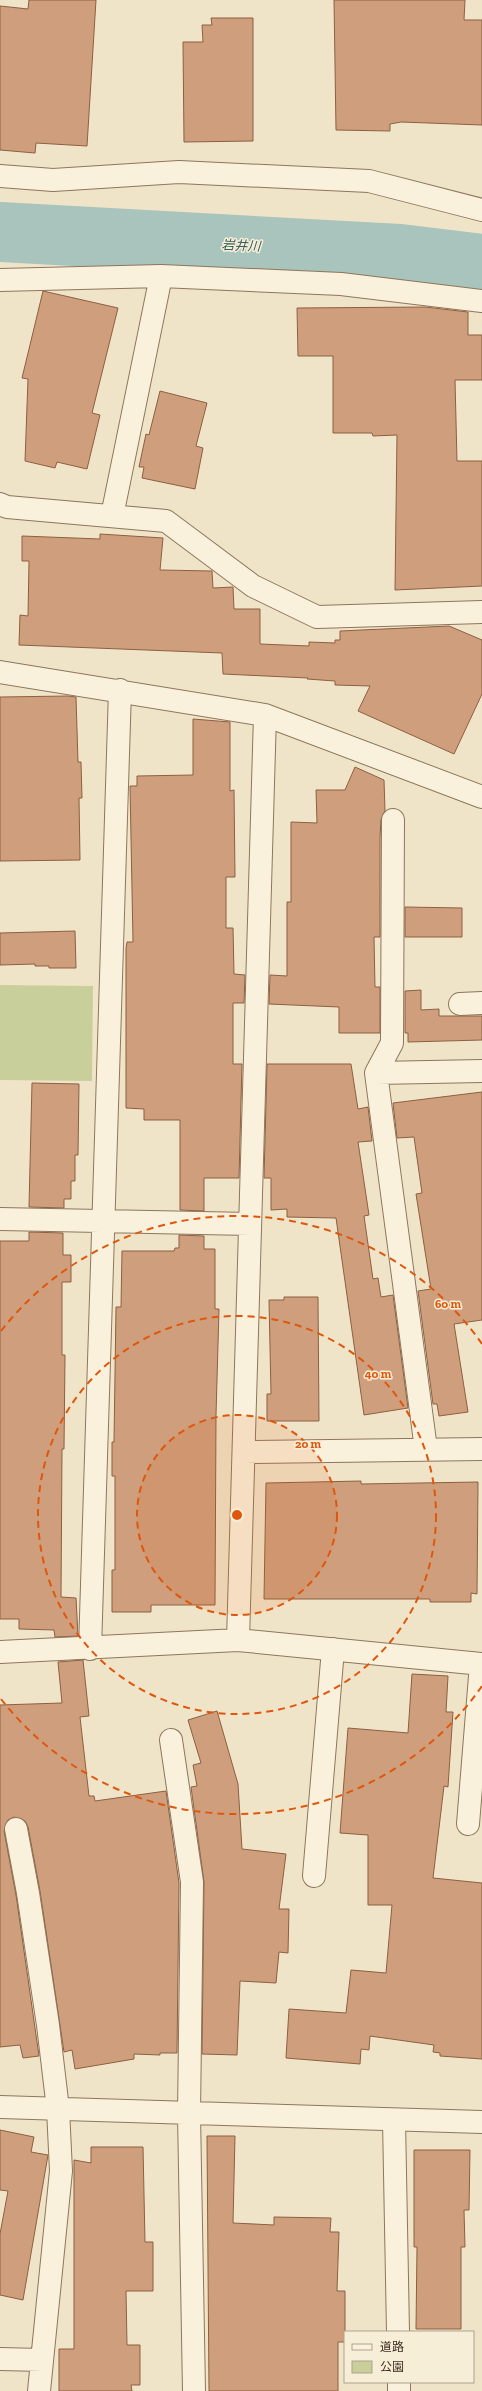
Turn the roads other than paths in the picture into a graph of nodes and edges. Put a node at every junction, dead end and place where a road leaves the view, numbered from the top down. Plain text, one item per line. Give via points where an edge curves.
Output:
1 (0, 176) edge
2 (482, 210) edge
3 (161, 276) junction
4 (0, 280) edge
5 (482, 302) edge
6 (0, 504) edge
7 (112, 516) junction
8 (482, 612) edge
9 (0, 672) edge
10 (120, 690) junction
11 (265, 715) junction
12 (482, 797) edge
13 (393, 820) dead end
14 (482, 1003) edge
15 (460, 1004) dead end
16 (482, 1071) edge
17 (376, 1073) junction
18 (0, 1219) edge
19 (104, 1221) junction
20 (250, 1224) junction
21 (426, 1449) junction
22 (482, 1449) edge
23 (245, 1452) junction
24 (238, 1640) junction
25 (90, 1648) junction
26 (333, 1649) junction
27 (0, 1652) edge
28 (481, 1664) edge
29 (171, 1740) dead end
30 (468, 1824) dead end
31 (16, 1829) dead end
32 (314, 1876) dead end
33 (0, 2107) edge
34 (58, 2109) junction
35 (189, 2114) junction
36 (394, 2120) junction
37 (482, 2122) edge
38 (398, 2331) edge
39 (0, 2359) edge
40 (42, 2360) junction
41 (39, 2391) edge
42 (194, 2391) edge

1 - 2 street via 53,180 179,172 368,181
3 - 4 street
3 - 5 street via 341,284
3 - 7 street
6 - 7 street via 7,507
7 - 8 street via 166,521 253,586 317,617
9 - 10 street
10 - 11 street
10 - 19 street
11 - 12 street
11 - 20 street
13 - 17 street via 392,1043
14 - 15 street
16 - 17 street
17 - 21 street
18 - 19 street
19 - 20 street
19 - 25 street
20 - 23 street
21 - 22 street
21 - 23 street
23 - 24 street
24 - 25 street
24 - 26 street
25 - 27 street
26 - 28 street
26 - 32 street
28 - 30 street
29 - 35 street via 192,1882
31 - 34 street
33 - 34 street
34 - 35 street
34 - 40 street via 62,2172
35 - 36 street
35 - 42 street
36 - 37 street
36 - 38 street
39 - 40 street
40 - 41 street

